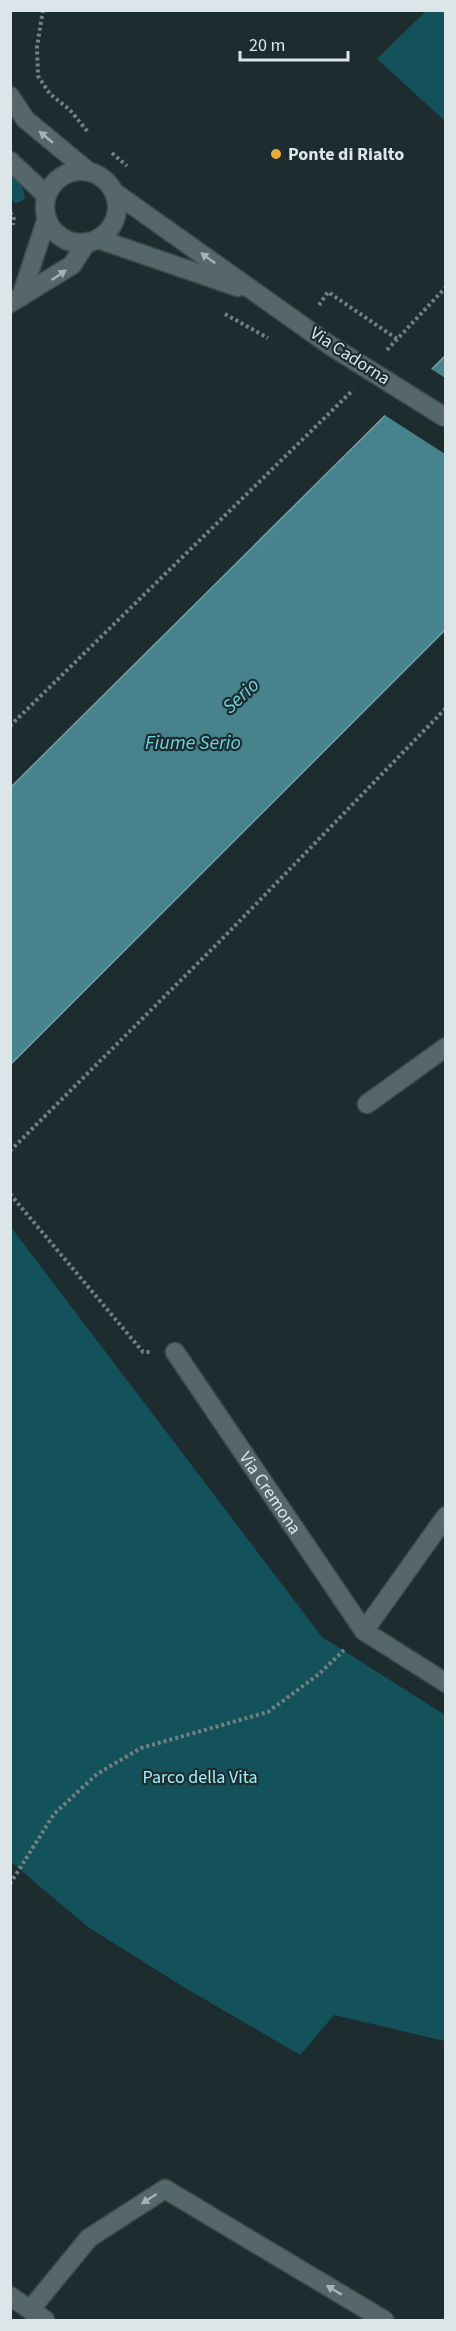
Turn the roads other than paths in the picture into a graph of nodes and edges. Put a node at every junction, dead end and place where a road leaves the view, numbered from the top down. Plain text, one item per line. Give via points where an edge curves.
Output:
1 (10, 96) edge
2 (10, 161) edge
3 (89, 172) junction
4 (114, 192) junction
5 (47, 196) junction
6 (47, 218) junction
7 (92, 241) junction
8 (255, 292) junction
9 (16, 300) edge
10 (446, 418) edge
11 (446, 1047) edge
12 (367, 1104) dead end
13 (175, 1352) road end
14 (446, 1516) edge
15 (364, 1631) junction
16 (446, 1683) edge
17 (10, 2296) edge
18 (30, 2310) junction
19 (45, 2320) edge
20 (384, 2320) edge

3 -> 1 street via 25,119
2 - 5 street
3 - 4 street via 99,176
3 - 5 street via 59,178
4 - 7 street via 117,214 106,233
8 -> 4 street, Via Cadorna
5 - 6 street
6 - 7 street via 58,234 77,242
6 - 9 street
7 - 8 street, Via Cadorna
9 -> 7 street via 72,265
8 - 10 street, Via Cadorna, bridge via 331,346
11 - 12 street
13 - 15 street, Via Cremona
14 - 15 street
15 - 16 street, Via Cremona
17 - 18 street
18 - 19 street
20 -> 18 street via 165,2188 89,2238

